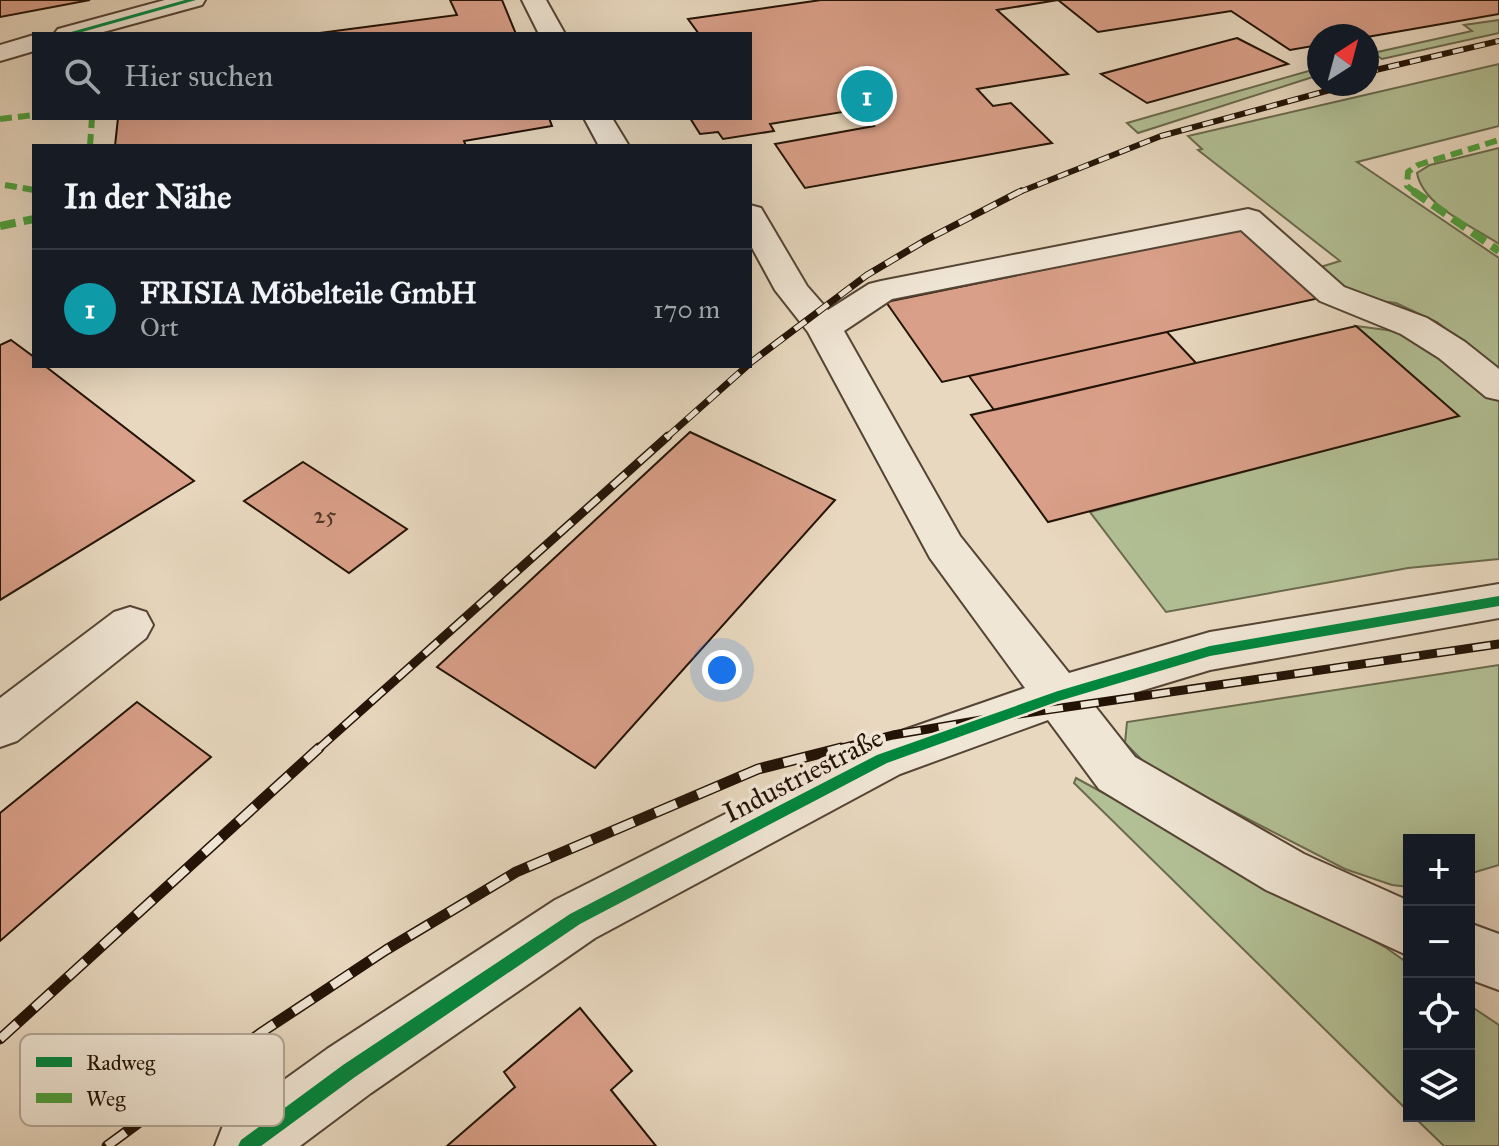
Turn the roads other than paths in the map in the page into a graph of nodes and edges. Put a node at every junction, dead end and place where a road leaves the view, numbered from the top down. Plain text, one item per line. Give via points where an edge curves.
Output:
1 (193, 0) edge
2 (534, 0) edge
3 (75, 32) edge
4 (551, 32) edge
5 (32, 44) edge
6 (0, 53) edge
7 (599, 120) edge
8 (613, 144) edge
9 (752, 219) edge
10 (824, 328) junction
11 (1499, 388) edge
12 (1499, 601) edge
13 (130, 625) dead end
14 (1058, 696) junction
15 (0, 726) edge
16 (1403, 926) edge
17 (1475, 953) edge
18 (1499, 962) edge
19 (284, 1119) edge
20 (274, 1126) edge
21 (247, 1146) edge

1 - 3 street
2 - 4 street
5 - 6 street
7 - 8 street
9 - 10 street via 792,290
10 - 11 street via 881,291 1248,219 1332,294 1414,326
10 - 14 street via 945,547
12 - 14 street, Industriestraße via 1210,651
13 - 15 street
14 - 16 street via 1117,773 1285,872
14 - 19 street, Industriestraße via 882,759 575,919
17 - 18 street
20 - 21 street, Industriestraße

